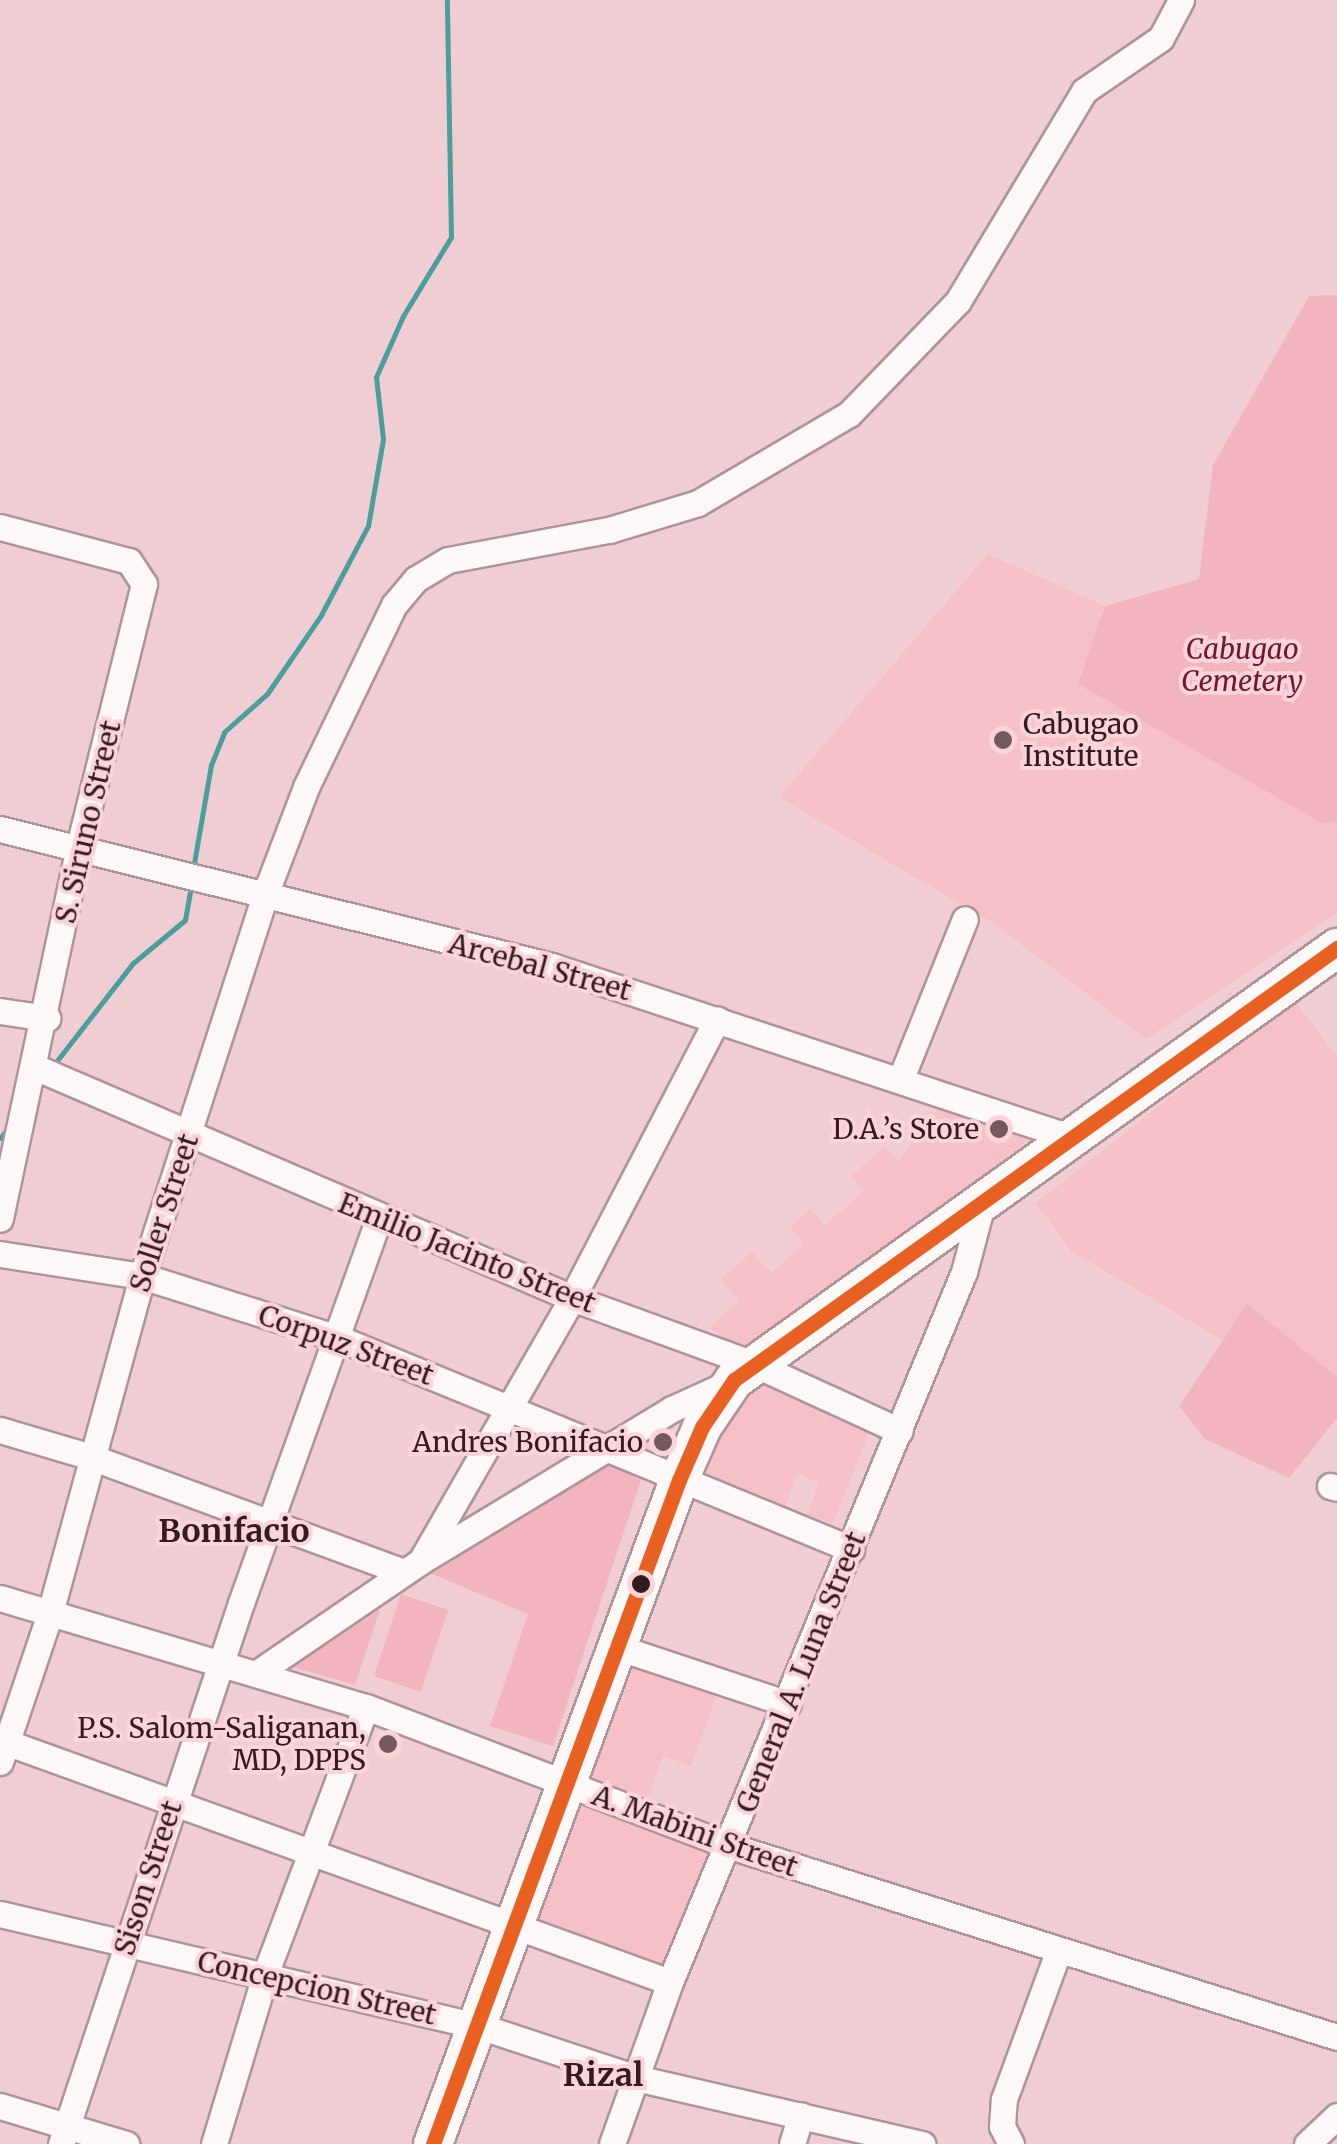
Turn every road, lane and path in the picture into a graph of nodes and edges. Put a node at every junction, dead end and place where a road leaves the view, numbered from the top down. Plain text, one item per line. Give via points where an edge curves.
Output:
1 (1181, 0) edge
2 (0, 527) edge
3 (0, 829) edge
4 (78, 850) junction
5 (266, 892) junction
6 (965, 919) dead end
7 (1337, 948) edge
8 (0, 1010) edge
9 (47, 1018) junction
10 (718, 1020) junction
11 (36, 1068) junction
12 (901, 1078) junction
13 (190, 1133) junction
14 (1070, 1137) junction
15 (984, 1197) junction
16 (1, 1210) edge
17 (379, 1218) junction
18 (0, 1254) edge
19 (142, 1276) junction
20 (572, 1298) junction
21 (338, 1338) junction
22 (745, 1373) junction
23 (508, 1408) junction
24 (0, 1430) edge
25 (900, 1432) junction
26 (609, 1449) junction
27 (91, 1456) junction
28 (679, 1480) junction
29 (272, 1523) junction
30 (851, 1549) junction
31 (412, 1567) junction
32 (0, 1598) edge
33 (50, 1613) junction
34 (618, 1647) junction
35 (222, 1667) junction
36 (257, 1673) junction
37 (788, 1704) junction
38 (366, 1706) junction
39 (2, 1748) edge
40 (568, 1785) junction
41 (173, 1801) junction
42 (730, 1846) junction
43 (312, 1851) junction
44 (0, 1914) edge
45 (516, 1924) junction
46 (127, 1942) junction
47 (1058, 1952) junction
48 (265, 1975) junction
49 (670, 1982) junction
50 (479, 2026) junction
51 (1337, 2037) edge
52 (636, 2078) junction
53 (0, 2106) edge
54 (801, 2116) junction
55 (1337, 2116) edge
56 (64, 2136) edge
57 (126, 2144) edge
58 (214, 2144) edge
59 (434, 2144) edge
60 (612, 2144) edge
61 (792, 2144) edge
62 (923, 2144) edge
63 (1011, 2144) edge
64 (1307, 2144) edge

1 - 5 street, Soller Street via 1161,38 1084,91 958,301 874,395 750,477 698,503 609,530 468,554 429,568 394,605 306,786
2 - 4 street, S. Siruno Street via 129,561 144,584
3 - 4 street, Arcebal Street
4 - 5 street, Arcebal Street
4 - 9 street, S. Siruno Street
5 - 10 street, Arcebal Street via 552,966
5 - 13 street, Soller Street
6 - 12 street
7 - 14 highway
8 - 9 street
9 - 11 street, S. Siruno Street
10 - 12 street, Arcebal Street
10 - 20 street
11 - 13 street, Emilio Jacinto Street
11 - 16 street, S. Siruno Street
12 - 14 street, Arcebal Street
13 - 17 street, Emilio Jacinto Street
13 - 19 street, Soller Street
14 - 15 highway
15 - 22 highway
15 - 25 street, General A. Luna Street via 964,1272
17 - 20 street, Emilio Jacinto Street
17 - 21 street, Sison Street
18 - 19 street, Corpuz Street
19 - 21 street, Corpuz Street
19 - 27 street, Soller Street
20 - 22 street, Emilio Jacinto Street
20 - 23 street
21 - 23 street, Corpuz Street
21 - 29 street, Sison Street
22 - 25 street, Emilio Jacinto Street
22 - 26 street
22 - 28 highway via 702,1427
23 - 26 street, Corpuz Street
23 - 31 street
24 - 27 street
25 - 30 street, General A. Luna Street
26 - 28 street, Corpuz Street
26 - 31 street
27 - 29 street
27 - 33 street, Soller Street
28 - 30 street, Corpuz Street
28 - 34 highway
29 - 31 street
29 - 35 street, Sison Street
30 - 37 street, General A. Luna Street
31 - 36 street
32 - 33 street, A. Mabini Street
33 - 35 street, A. Mabini Street
33 - 39 street, Soller Street
34 - 37 street
34 - 40 highway
35 - 36 street, A. Mabini Street
35 - 41 street, Sison Street
36 - 38 street, A. Mabini Street
37 - 42 street, General A. Luna Street
38 - 40 street, A. Mabini Street
38 - 43 street
39 - 41 street
40 - 42 street, A. Mabini Street
40 - 45 highway
41 - 43 street
41 - 46 street, Sison Street
42 - 47 street, A. Mabini Street
42 - 49 street, General A. Luna Street
43 - 45 street
43 - 48 street
44 - 46 street, Concepcion Street
45 - 49 street
45 - 50 highway
46 - 48 street, Concepcion Street
46 - 56 street, Sison Street
47 - 51 street, A. Mabini Street
47 - 63 street via 1004,2100 1002,2126
48 - 50 street, Concepcion Street
48 - 58 street
49 - 52 street, General A. Luna Street
50 - 52 street, Concepcion Street
50 - 59 highway
52 - 54 street, Concepcion Street
52 - 60 street, General A. Luna Street
53 - 56 street
54 - 61 street
54 - 62 street, Concepcion Street
55 - 64 street
56 - 57 street

